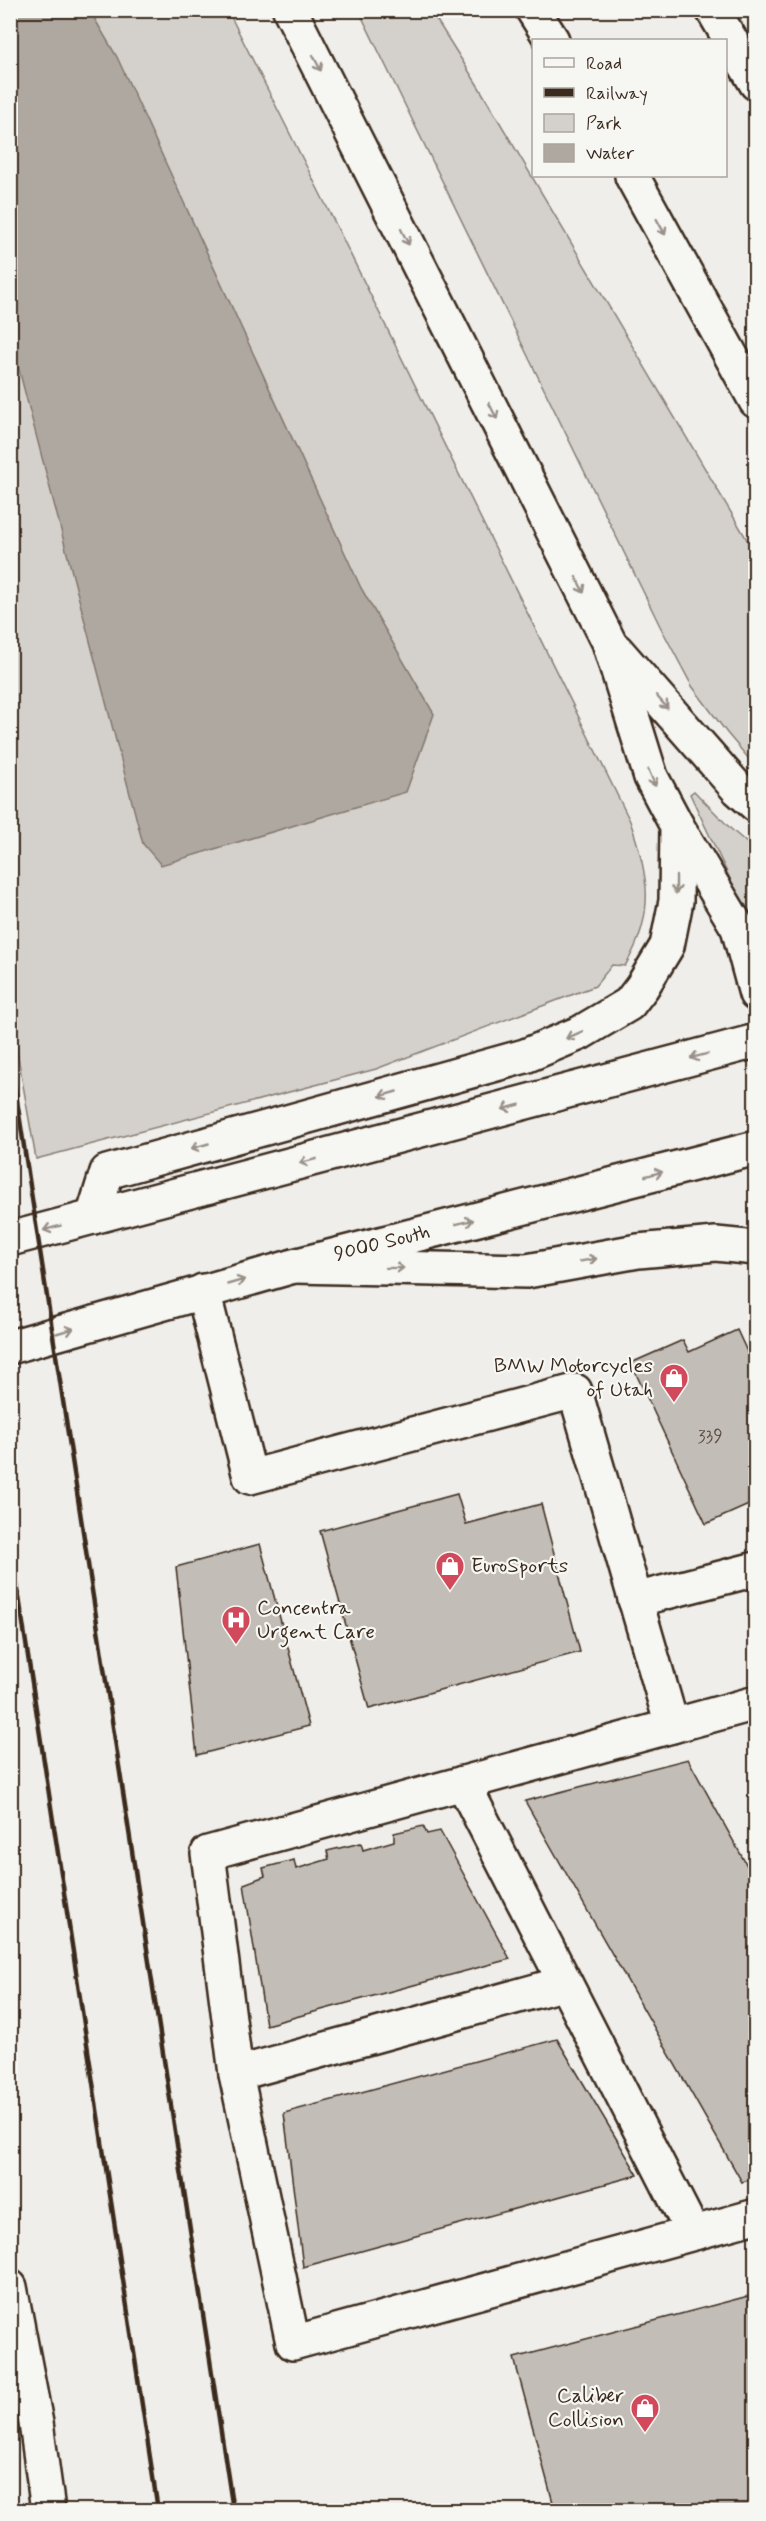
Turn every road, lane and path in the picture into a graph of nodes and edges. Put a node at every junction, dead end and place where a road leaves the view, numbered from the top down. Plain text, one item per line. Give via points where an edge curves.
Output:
1 (290, 10) edge
2 (533, 10) edge
3 (713, 10) edge
4 (551, 39) edge
5 (756, 83) edge
6 (633, 177) edge
7 (756, 400) edge
8 (609, 642) junction
9 (756, 805) edge
10 (677, 826) junction
11 (756, 994) edge
12 (756, 1041) edge
13 (756, 1148) edge
14 (93, 1217) junction
15 (10, 1239) edge
16 (756, 1248) edge
17 (294, 1266) junction
18 (203, 1292) junction
19 (10, 1347) edge
20 (756, 1569) edge
21 (635, 1600) junction
22 (756, 1703) edge
23 (672, 1726) junction
24 (463, 1783) junction
25 (565, 1983) junction
26 (236, 2074) junction
27 (756, 2216) edge
28 (693, 2233) junction
29 (10, 2287) edge
30 (48, 2511) edge

1 -> 8 main road
2 - 4 main road
3 - 5 main road
6 -> 7 main road
8 -> 9 main road
8 -> 10 main road via 651,777
10 - 11 main road via 738,928
10 -> 14 main road via 676,901 667,946 629,1004 580,1033 525,1056 107,1172
12 -> 14 main road
17 -> 13 main road, 9000 South
14 -> 15 main road
17 -> 16 main road via 527,1272 638,1251 716,1244
18 -> 17 main road, 9000 South
19 -> 18 main road, 9000 South
18 - 21 main road via 249,1477 575,1391
20 - 21 main road
21 - 23 main road
22 - 23 main road
23 - 24 main road
24 - 25 main road
24 - 26 main road via 208,1853
25 - 26 main road
25 - 28 main road
26 - 28 main road via 293,2343
27 - 28 main road
29 - 30 main road

